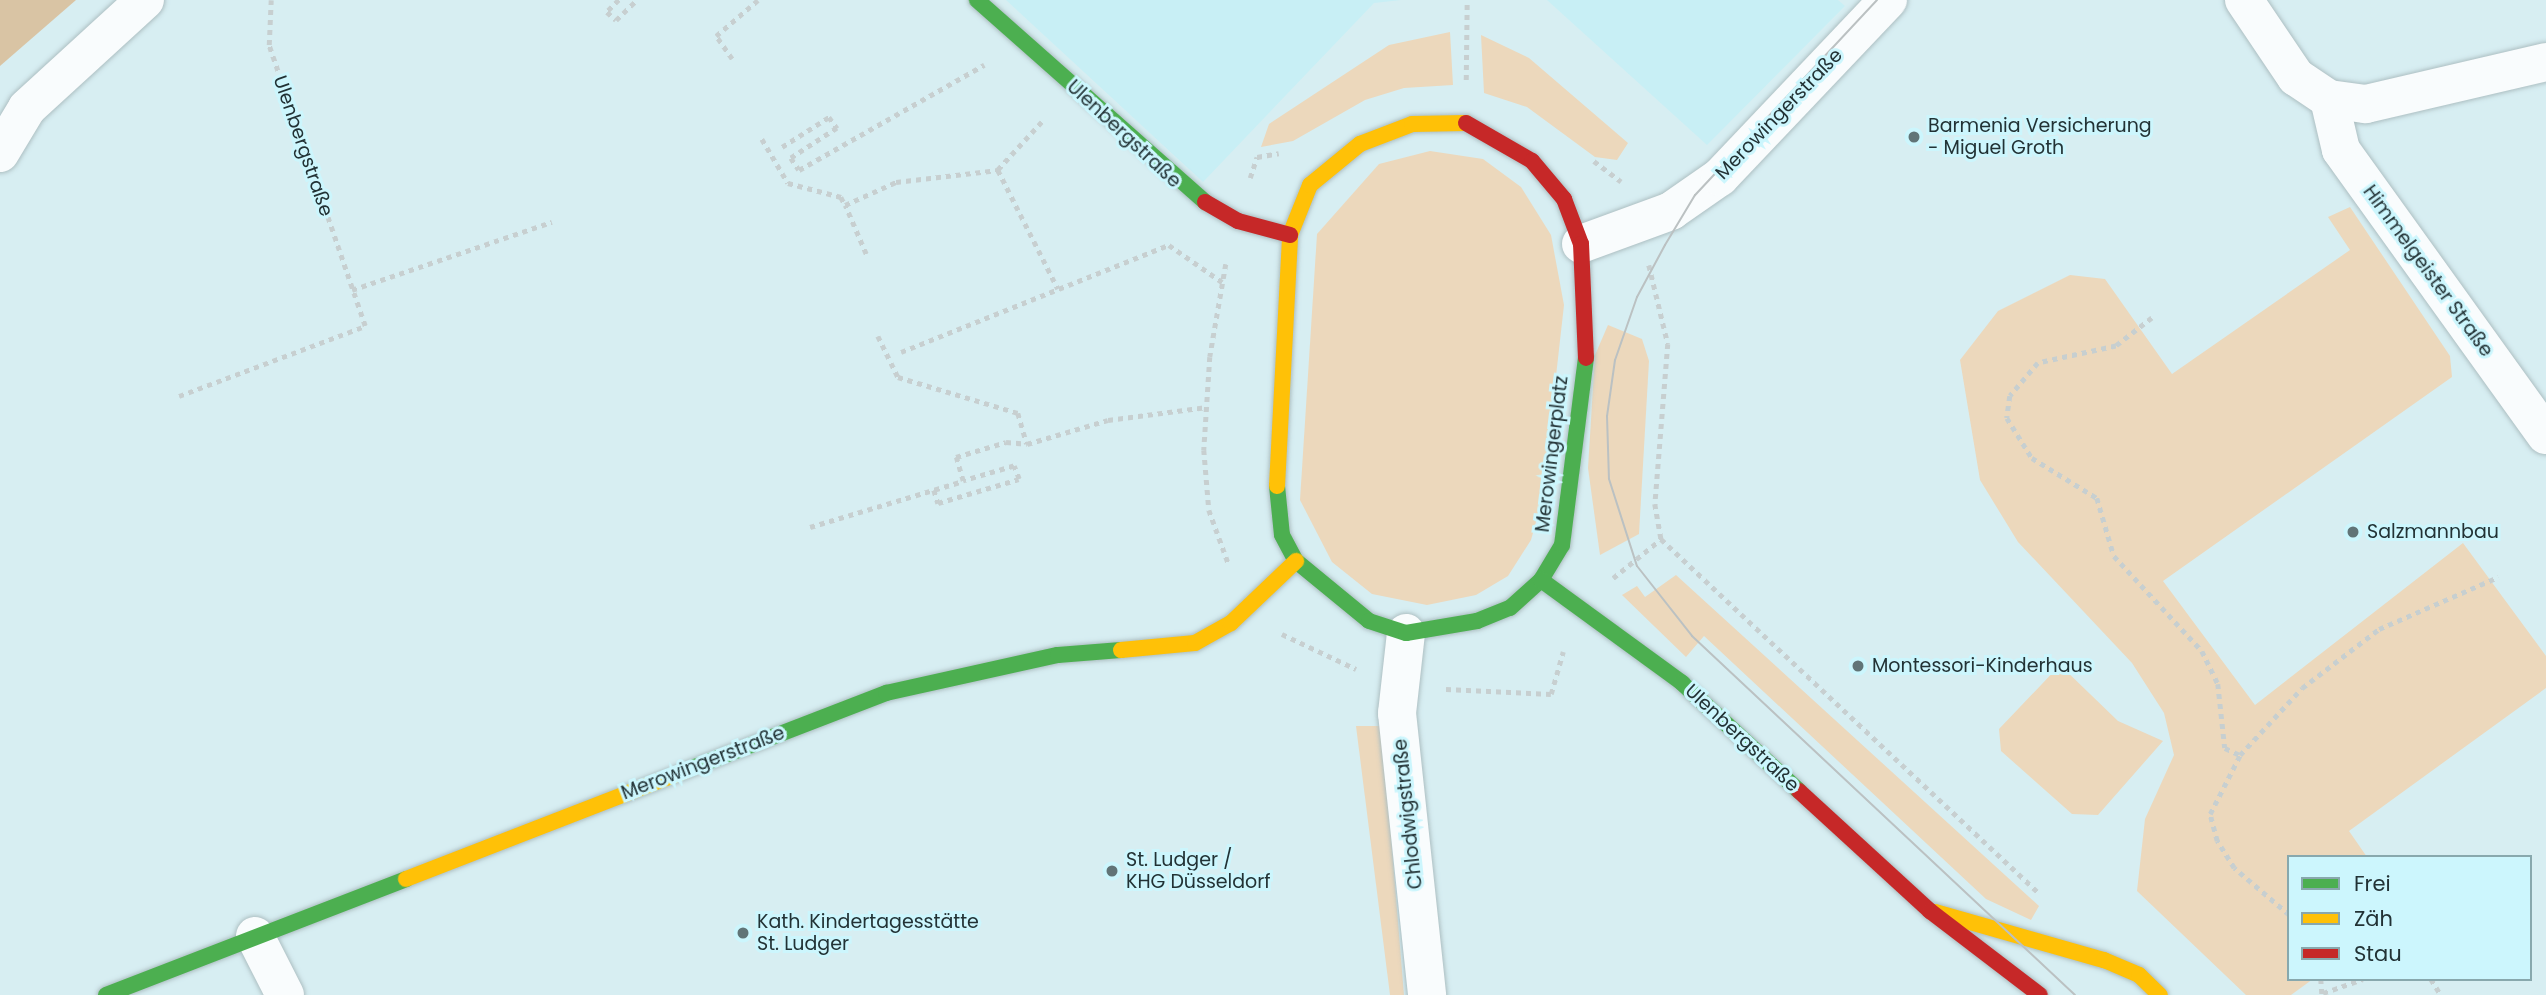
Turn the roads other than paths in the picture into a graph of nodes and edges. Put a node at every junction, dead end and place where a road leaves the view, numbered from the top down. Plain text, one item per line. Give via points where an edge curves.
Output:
1 (145, 0) edge
2 (977, 0) edge
3 (2244, 0) edge
4 (1880, 3) edge
5 (2546, 62) edge
6 (2329, 99) junction
7 (0, 153) edge
8 (1290, 235) junction
9 (1581, 244) junction
10 (2546, 435) edge
11 (1296, 561) junction
12 (1541, 580) junction
13 (1406, 633) junction
14 (1930, 911) junction
15 (256, 936) junction
16 (106, 995) edge
17 (285, 995) edge
18 (1427, 995) edge
19 (2040, 995) edge
20 (2161, 995) edge

1 - 7 street via 27,108
2 - 8 street, Ulenbergstraße via 1189,193 1238,221
3 - 6 street via 2296,76
4 - 9 street, Merowingerstraße via 1720,177 1671,211
5 - 6 street via 2367,104
6 - 10 street, Himmelgeister Straße via 2341,150
8 - 9 street, Merowingerplatz via 1310,185 1360,144 1412,124 1466,123 1532,161 1564,199
8 - 11 street, Merowingerplatz via 1273,497
9 - 12 street, Merowingerplatz via 1587,343 1571,507 1562,545
11 - 13 street, Merowingerplatz via 1334,598 1369,621
11 - 15 street, Merowingerstraße via 1231,623 1195,643 1058,655 886,692
12 - 13 street, Merowingerplatz via 1510,608 1477,621
12 - 14 street, Ulenbergstraße via 1682,683
13 - 18 street, Chlodwigstraße via 1397,713
14 - 19 street, Ulenbergstraße
14 - 20 street, Ulenbergstraße via 2104,960 2139,975
15 - 16 street, Merowingerstraße
15 - 17 street

